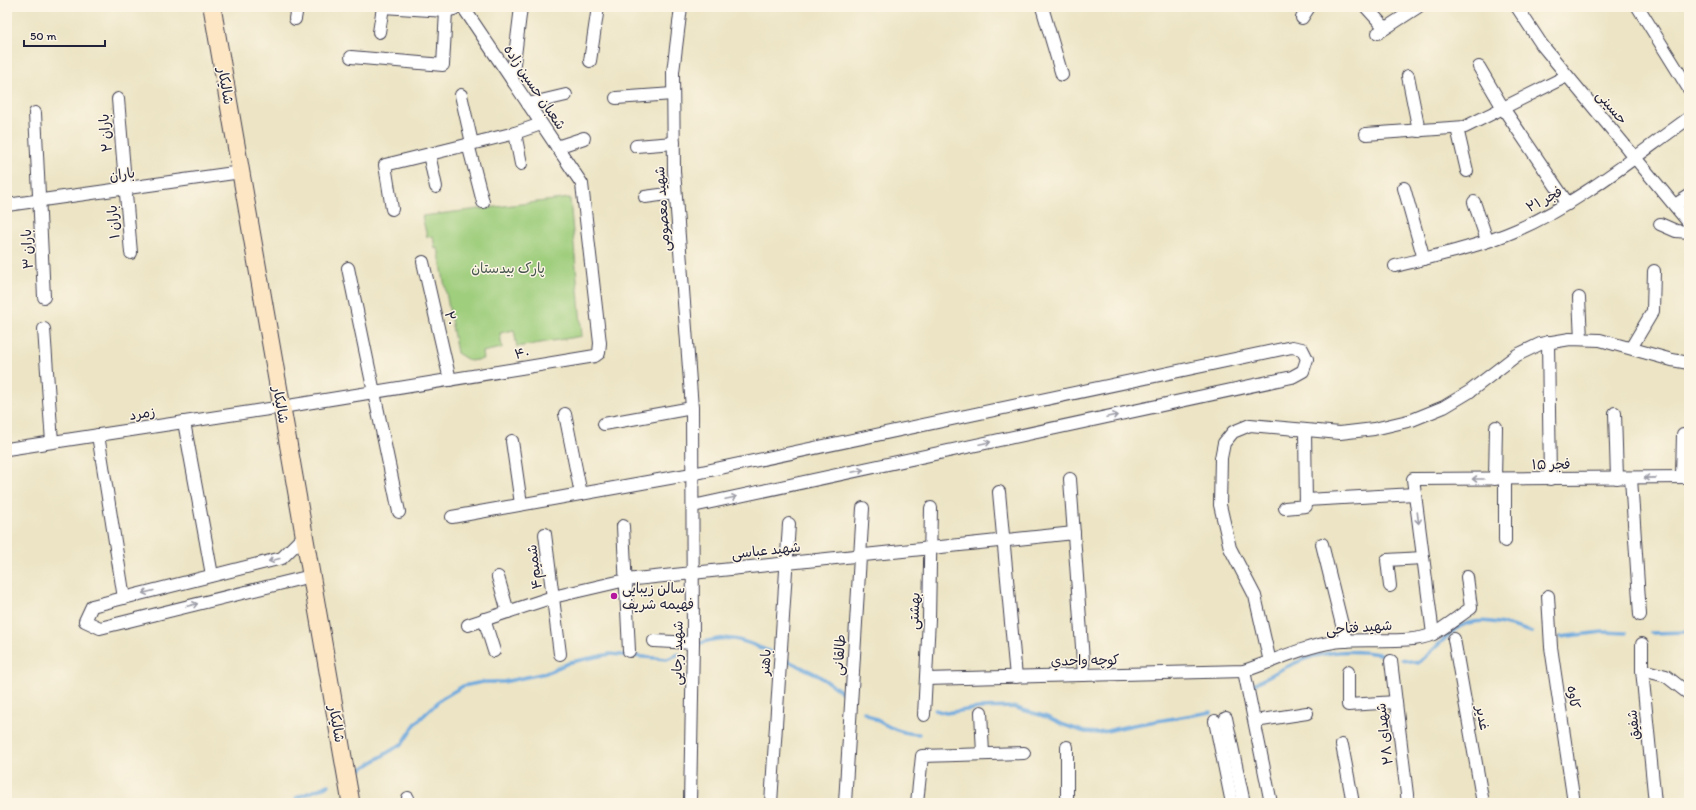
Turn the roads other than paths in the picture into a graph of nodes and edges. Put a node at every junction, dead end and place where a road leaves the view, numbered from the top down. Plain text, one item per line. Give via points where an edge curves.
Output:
1 (212, 7) edge
2 (297, 7) edge
3 (383, 7) edge
4 (458, 7) edge
5 (463, 7) edge
6 (521, 7) edge
7 (598, 7) edge
8 (680, 7) edge
9 (1042, 7) edge
10 (1309, 7) edge
11 (1366, 7) edge
12 (1418, 7) edge
13 (1517, 7) edge
14 (1638, 7) edge
15 (446, 11) junction
16 (1302, 18) dead end
17 (295, 19) dead end
18 (379, 32) dead end
19 (351, 57) dead end
20 (590, 61) dead end
21 (1479, 67) dead end
22 (1062, 75) dead end
23 (1408, 76) dead end
24 (1567, 76) junction
25 (512, 80) junction
26 (1689, 90) edge
27 (674, 94) junction
28 (461, 95) dead end
29 (566, 95) dead end
30 (616, 98) dead end
31 (118, 99) dead end
32 (528, 104) junction
33 (1503, 108) junction
34 (35, 113) dead end
35 (1689, 118) edge
36 (541, 124) junction
37 (1457, 128) junction
38 (1419, 130) junction
39 (515, 133) junction
40 (1366, 134) dead end
41 (584, 138) dead end
42 (674, 143) junction
43 (470, 144) junction
44 (636, 146) dead end
45 (557, 147) junction
46 (429, 154) junction
47 (1634, 157) junction
48 (521, 164) dead end
49 (1467, 171) dead end
50 (241, 172) junction
51 (582, 184) joint
52 (436, 187) dead end
53 (1404, 188) dead end
54 (125, 189) junction
55 (675, 193) junction
56 (1689, 196) edge
57 (645, 197) dead end
58 (40, 200) junction
59 (483, 202) dead end
60 (1474, 202) dead end
61 (1568, 204) junction
62 (7, 205) edge
63 (1675, 206) junction
64 (392, 209) dead end
65 (1689, 222) edge
66 (1660, 224) dead end
67 (1689, 232) edge
68 (1487, 240) junction
69 (131, 252) dead end
70 (1424, 259) junction
71 (423, 262) dead end
72 (1394, 266) dead end
73 (348, 268) dead end
74 (1654, 271) dead end
75 (44, 296) dead end
76 (1579, 298) dead end
77 (44, 329) dead end
78 (1581, 339) junction
79 (1548, 342) junction
80 (1631, 348) junction
81 (1689, 363) edge
82 (450, 380) junction
83 (375, 392) junction
84 (282, 407) junction
85 (692, 408) junction
86 (1615, 413) dead end
87 (565, 414) dead end
88 (184, 422) junction
89 (604, 424) dead end
90 (1496, 427) dead end
91 (1305, 430) junction
92 (1683, 434) dead end
93 (98, 435) junction
94 (512, 441) dead end
95 (52, 442) junction
96 (7, 449) edge
97 (692, 474) junction
98 (1685, 477) edge
99 (1617, 478) junction
100 (1632, 478) junction
101 (1070, 479) dead end
102 (1500, 479) junction
103 (1550, 479) junction
104 (999, 492) dead end
105 (581, 494) junction
106 (1415, 494) junction
107 (1306, 500) junction
108 (521, 504) junction
109 (692, 506) junction
110 (863, 508) dead end
111 (931, 508) dead end
112 (1285, 508) dead end
113 (399, 512) dead end
114 (452, 517) dead end
115 (789, 524) dead end
116 (623, 526) dead end
117 (1074, 533) junction
118 (545, 534) dead end
119 (304, 536) junction
120 (1003, 541) junction
121 (1505, 541) dead end
122 (1322, 544) dead end
123 (930, 548) junction
124 (860, 556) junction
125 (1423, 558) junction
126 (787, 563) junction
127 (693, 572) junction
128 (212, 575) junction
129 (311, 576) junction
130 (498, 577) dead end
131 (1467, 578) dead end
132 (626, 580) junction
133 (1390, 586) dead end
134 (1548, 596) dead end
135 (553, 597) junction
136 (124, 598) junction
137 (508, 612) junction
138 (1640, 615) dead end
139 (484, 619) junction
140 (468, 624) dead end
141 (1433, 634) junction
142 (1454, 639) dead end
143 (654, 641) dead end
144 (1346, 641) junction
145 (693, 643) junction
146 (1642, 644) dead end
147 (494, 651) dead end
148 (629, 651) dead end
149 (560, 654) dead end
150 (1391, 661) dead end
151 (1270, 662) junction
152 (1642, 670) junction
153 (1244, 671) junction
154 (1348, 672) dead end
155 (1084, 675) junction
156 (1016, 677) junction
157 (926, 679) junction
158 (1689, 694) edge
159 (1396, 702) junction
160 (981, 712) dead end
161 (1307, 714) dead end
162 (924, 715) dead end
163 (1221, 720) dead end
164 (1255, 721) junction
165 (1342, 745) dead end
166 (1067, 747) dead end
167 (1024, 753) dead end
168 (984, 754) junction
169 (1234, 782) junction
170 (351, 803) edge
171 (690, 803) edge
172 (771, 803) edge
173 (845, 803) edge
174 (917, 803) edge
175 (1067, 803) edge
176 (1232, 803) edge
177 (1244, 803) edge
178 (1271, 803) edge
179 (1353, 803) edge
180 (1408, 803) edge
181 (1483, 803) edge
182 (1574, 803) edge
183 (1655, 803) edge

1 - 50 main road, شالیکار
2 - 17 street
3 - 15 street
3 - 18 street
4 - 15 street
5 - 25 street, شعبان حسین زاده
6 - 25 street
7 - 20 street
8 - 27 street, شهید معصومی via 673,72
9 - 22 street
10 - 16 street
11 - 12 street via 1381,30
13 - 24 street, حسینی via 1542,45
14 - 26 street
15 - 19 street via 443,65
21 - 33 street
23 - 38 street
24 - 33 street
24 - 47 street, حسینی
25 - 32 street, شعبان حسین زاده
27 - 30 street
27 - 42 street, شهید معصومی
28 - 43 street
29 - 32 street
31 - 54 street, باران ۲
32 - 36 street, شعبان حسین زاده
33 - 37 street via 1465,127
33 - 61 street
34 - 58 street, باران ۳
35 - 47 street, فجر ۲۱
36 - 39 street
36 - 45 street, شعبان حسین زاده
37 - 38 street
37 - 49 street
38 - 40 street
39 - 43 street
39 - 48 street
41 - 45 street
42 - 44 street
42 - 55 street, شهید معصومی
43 - 46 street
43 - 59 street
45 - 51 street, شعبان حسین زاده
46 - 52 street
46 - 64 street via 385,165
47 - 61 street, فجر ۲۱
47 - 63 street, حسینی
50 - 54 street, باران
50 - 84 main road, شالیکار
51 - 82 street, ۴۰ via 599,353 595,356
53 - 70 street
54 - 58 street, باران
54 - 69 street, باران ۱
55 - 57 street
55 - 85 street, شهید معصومی
56 - 63 street
58 - 62 street, باران
58 - 75 street, باران ۳
60 - 68 street
61 - 68 street, فجر ۲۱ via 1516,230
63 - 65 street, حسینی
66 - 67 street via 1676,231
68 - 70 street, فجر ۲۱
70 - 72 street, فجر ۲۱
71 - 82 street, ۲۰
73 - 83 street
74 - 80 street via 1653,311
76 - 78 street
77 - 95 street
78 - 79 street
78 - 80 street via 1600,340
79 - 91 street via 1518,355 1444,407 1412,420 1374,429 1340,433
79 - 103 street
80 - 81 street
82 - 83 street, ۴۰
83 - 84 street, ۴۰
83 - 113 street
84 - 88 street, زمرد
84 - 119 main road, شالیکار
85 - 89 street
85 - 97 street, شهید رجایی
86 - 99 street
87 - 105 street
88 - 93 street, زمرد
88 - 128 street
90 - 102 street
91 - 107 street
91 - 151 street via 1250,426 1233,432 1224,442 1220,458 1220,505 1230,548 1255,596
92 - 98 street
93 - 95 street, زمرد
93 - 136 street
94 - 108 street
95 - 96 street, زمرد
97 - 105 street
97 - 109 street, شهید رجایی
109 -> 97 street via 1292,377 1303,371 1307,359 1302,349 1292,346
98 -> 100 street, فجر ۱۵
99 - 100 street, فجر ۱۵
99 - 103 street, فجر ۱۵
100 - 138 street
101 - 117 street
102 - 103 street, فجر ۱۵
102 -> 106 street, فجر ۱۵ via 1414,479
102 - 121 street
104 - 120 street
105 - 108 street
106 - 107 street
106 -> 125 street
107 - 112 street via 1306,506
108 - 114 street
109 - 127 street, شهید رجایی
110 - 124 street, طالقانی
111 - 123 street, بهشتی
115 - 126 street, باهنر
116 - 132 street
117 - 120 street, شهید عباسی
117 - 155 street
118 - 135 street, شمیم۴
119 -> 128 street via 282,558
119 - 129 main road, شالیکار
120 - 123 street, شهید عباسی
120 - 156 street
122 - 144 street
123 - 124 street, شهید عباسی
123 - 157 street, بهشتی
124 - 126 street, شهید عباسی
124 - 173 street, طالقانی
125 - 133 street via 1387,560
125 - 141 street
126 - 127 street, شهید عباسی
126 - 172 street, باهنر
127 - 132 street, شهید عباسی
127 - 145 street, شهید رجایی
128 -> 136 street
136 -> 129 street via 92,606 85,621 100,628
129 - 170 main road, شالیکار
130 - 137 street
131 - 141 street, شهید فتاحی via 1471,608
132 - 135 street, شهید عباسی
132 - 148 street
134 - 182 street, کاوه via 1551,647
135 - 137 street, شهید عباسی
135 - 149 street, شمیم۴
137 - 139 street, شهید عباسی
139 - 140 street, شهید عباسی
139 - 147 street
141 - 144 street, شهید فتاحی via 1416,639
142 - 181 street, غدیر
143 - 145 street
144 - 151 street, شهید فتاحی via 1298,650
145 - 171 street, شهید رجایی
146 - 152 street, شفیق
150 - 159 street, شهدای ۲۸
151 - 153 street, شهید فتاحی
152 - 158 street via 1666,676
152 - 183 street, شفیق
153 - 155 street, كوچه واحدي
153 - 164 street
154 - 159 street via 1348,705
155 - 156 street, كوچه واحدي
156 - 157 street, كوچه واحدي
157 - 162 street, بهشتی
159 - 180 street, شهدای ۲۸
160 - 168 street
161 - 164 street
163 - 169 street
164 - 178 street
165 - 179 street
166 - 175 street
167 - 168 street
168 - 174 street via 922,756
169 - 176 street
169 - 177 street

